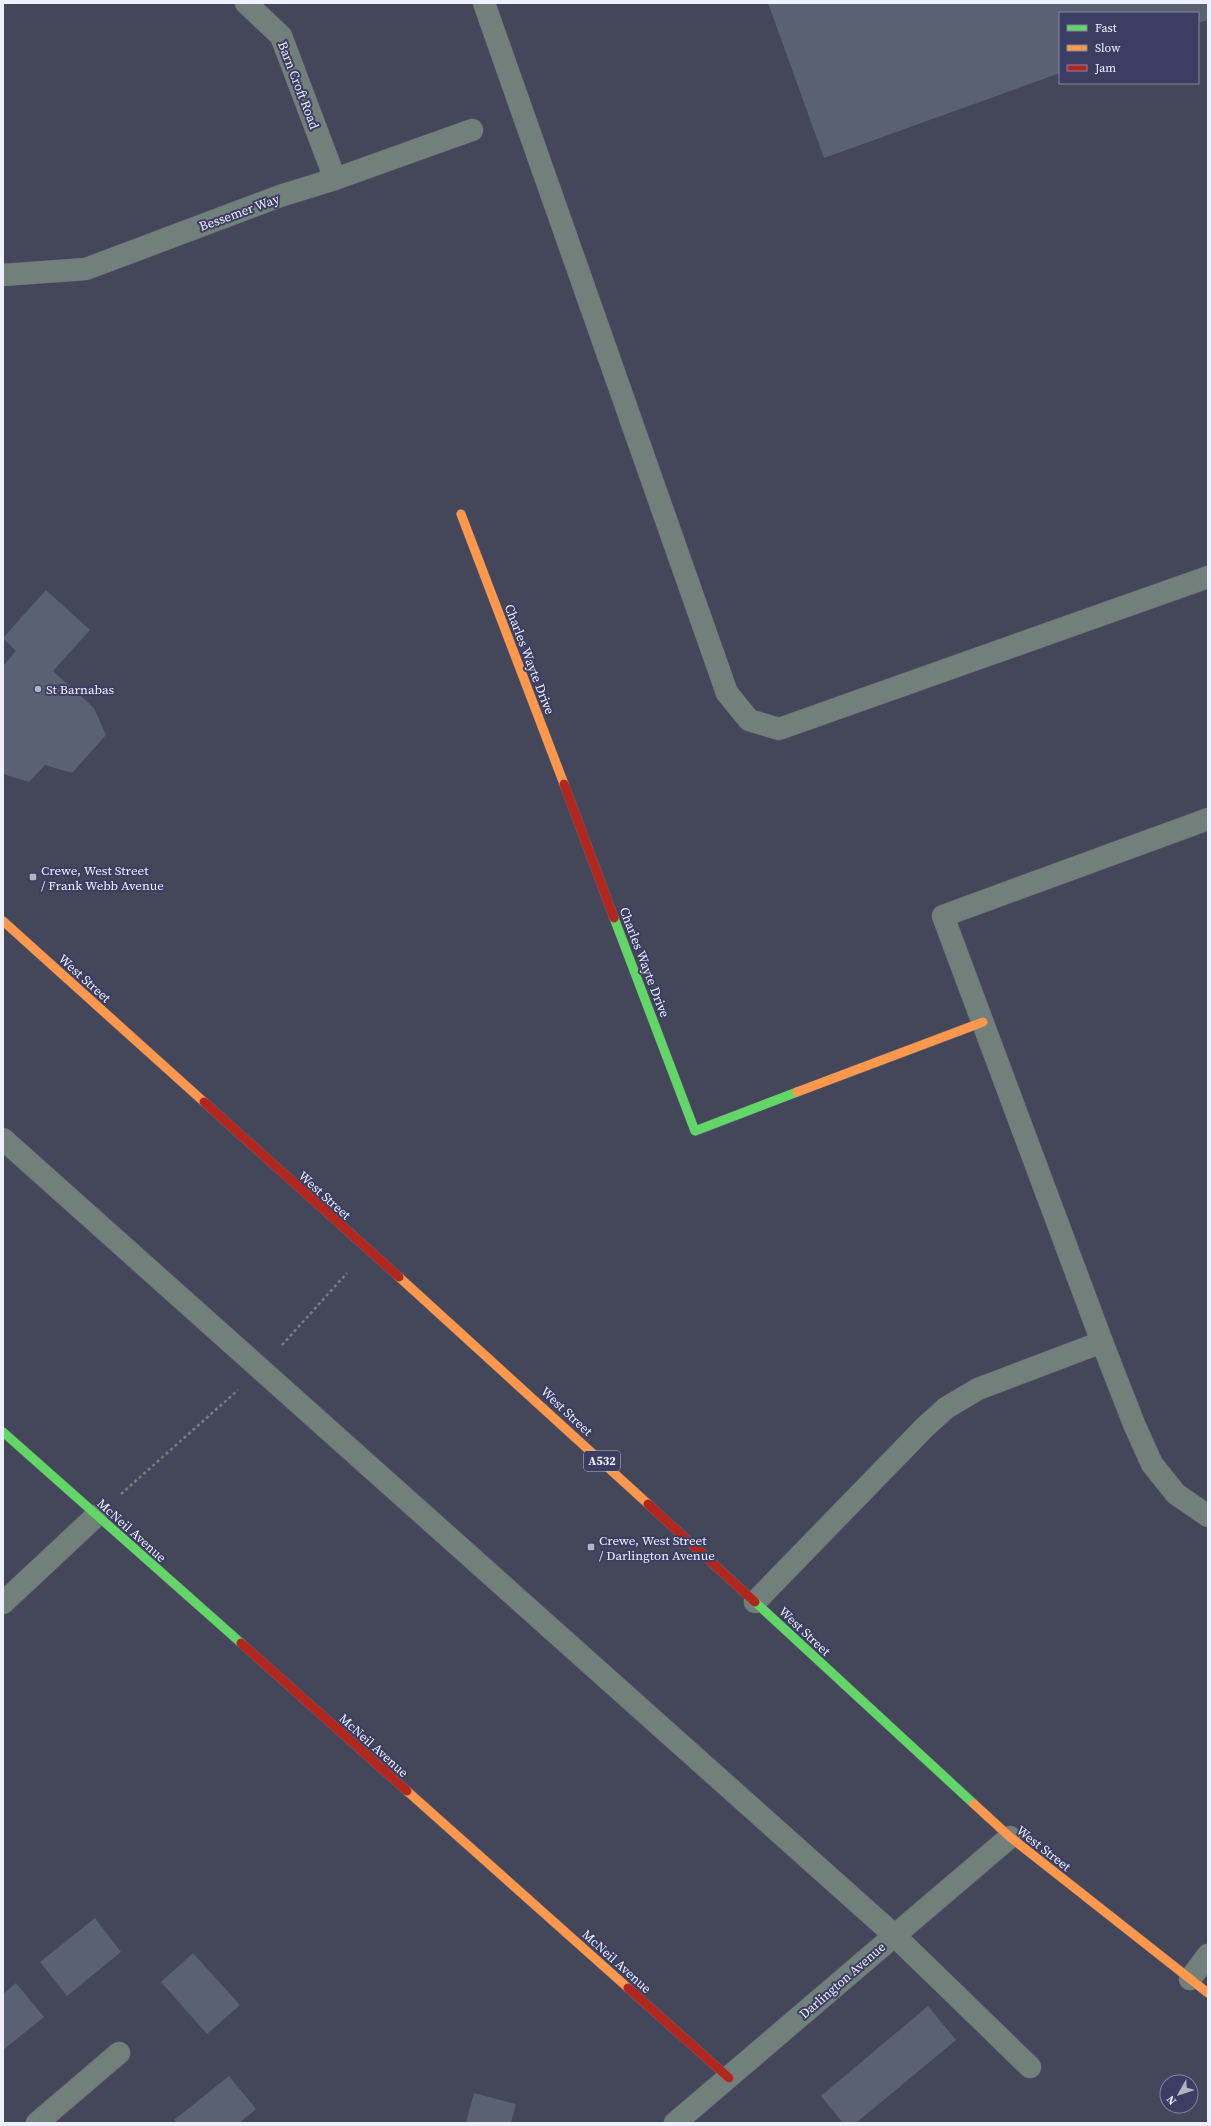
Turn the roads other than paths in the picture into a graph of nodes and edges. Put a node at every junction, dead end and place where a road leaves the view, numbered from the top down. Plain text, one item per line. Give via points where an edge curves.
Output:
1 (246, 3) edge
2 (484, 3) edge
3 (472, 130) dead end
4 (335, 179) junction
5 (3, 275) edge
6 (461, 514) dead end
7 (1208, 577) edge
8 (1208, 819) edge
9 (3, 921) edge
10 (983, 1022) junction
11 (3, 1139) edge
12 (1102, 1342) junction
13 (3, 1432) edge
14 (96, 1516) junction
15 (1208, 1516) edge
16 (755, 1602) junction
17 (3, 1603) edge
18 (1010, 1837) junction
19 (894, 1935) junction
20 (1208, 1954) edge
21 (1190, 1979) junction
22 (1208, 1993) edge
23 (119, 2053) dead end
24 (1030, 2067) dead end
25 (729, 2078) junction
26 (37, 2123) edge
27 (675, 2123) edge

1 - 4 street, Barn Croft Road via 281,36
2 - 7 street via 727,693 749,720 779,729
3 - 4 street, Bessemer Way
4 - 5 street, Bessemer Way via 280,196 86,269
6 - 10 street, Charles Wayte Drive via 695,1131
8 - 10 street via 943,916
9 - 16 street, West Street / A532 via 532,1396
10 - 12 street
11 - 19 street
12 - 15 street via 1152,1464 1176,1494
12 - 16 street via 978,1389 946,1408
13 - 14 street, McNeil Avenue
14 - 17 street
14 - 25 street, McNeil Avenue
16 - 18 street, West Street / A532
18 - 19 street, Darlington Avenue
18 - 21 street, West Street / A532
19 - 24 street
19 - 25 street, Darlington Avenue
20 - 21 street
21 - 22 street, West Street / A532
23 - 26 street
25 - 27 street, Darlington Avenue

